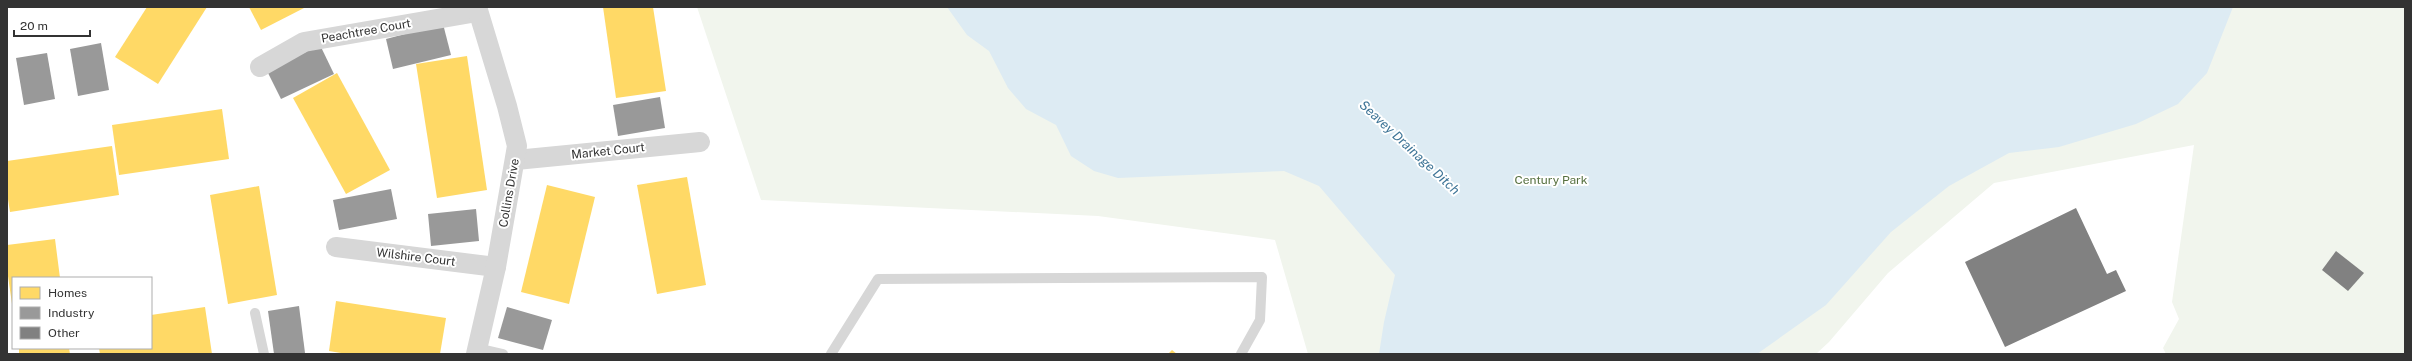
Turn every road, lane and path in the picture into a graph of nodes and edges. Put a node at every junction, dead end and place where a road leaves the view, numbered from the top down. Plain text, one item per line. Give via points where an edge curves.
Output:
1 (477, 9) edge
2 (260, 67) dead end
3 (700, 142) dead end
4 (516, 160) junction
5 (336, 248) dead end
6 (496, 267) junction
7 (255, 313) dead end
8 (476, 351) edge
9 (264, 354) edge
10 (504, 354) edge
11 (832, 354) edge
12 (1241, 354) edge

1 - 2 street, Peachtree Court via 304,42
1 - 4 street, Collins Drive via 507,106 517,146
3 - 4 street, Market Court
4 - 6 street, Collins Drive
5 - 6 street, Wilshire Court
6 - 8 street, Collins Drive
7 - 9 lane
8 - 10 lane
11 - 12 lane via 878,279 1262,276 1260,320

